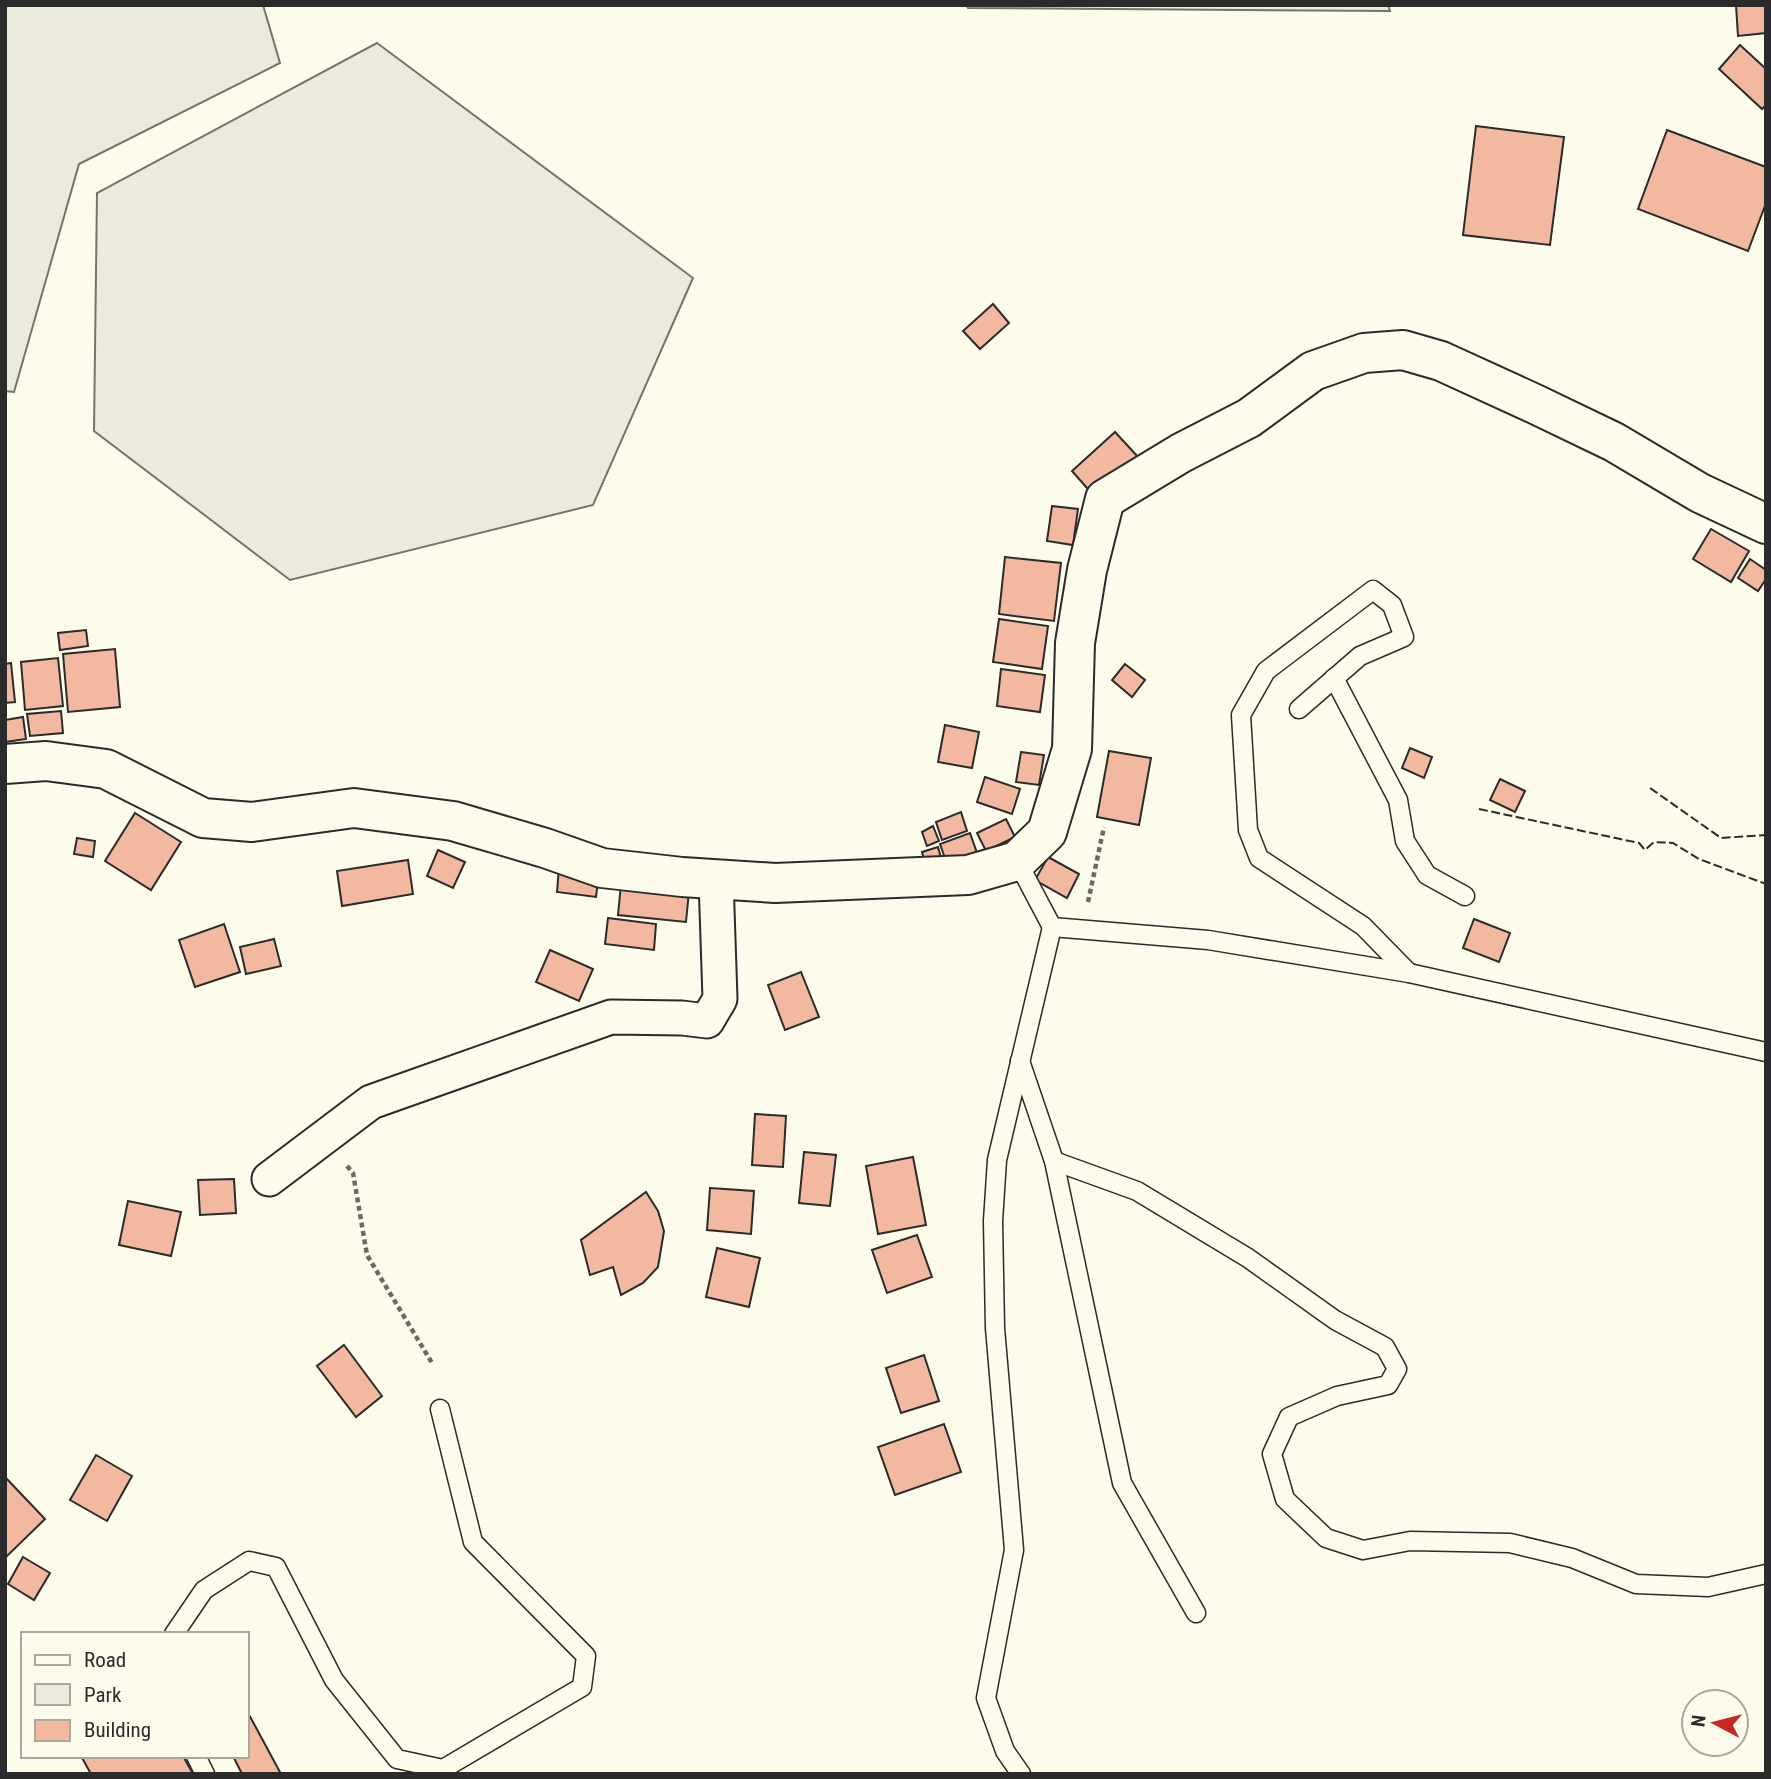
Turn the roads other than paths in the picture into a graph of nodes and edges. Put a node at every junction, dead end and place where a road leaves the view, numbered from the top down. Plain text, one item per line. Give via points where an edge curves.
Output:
1 (1766, 524) edge
2 (1334, 678) junction
3 (1299, 709) dead end
4 (5, 764) edge
5 (1017, 861) junction
6 (716, 879) junction
7 (1465, 896) dead end
8 (1052, 927) junction
9 (1409, 973) junction
10 (1766, 1052) edge
11 (1020, 1061) junction
12 (1054, 1161) junction
13 (269, 1179) dead end
14 (440, 1409) dead end
15 (1766, 1574) edge
16 (1196, 1613) dead end
17 (175, 1632) edge
18 (197, 1758) edge
19 (205, 1774) edge
20 (1021, 1774) edge

1 - 5 street via 1700,493 1614,442 1441,361 1403,350 1364,353 1313,371 1249,418 1105,499 1075,643 1072,749 1047,832
2 - 3 lane
2 - 7 lane via 1398,800 1405,841 1427,875
2 - 9 lane via 1360,656 1404,637 1392,605 1373,590 1266,671 1241,715 1248,830 1259,858 1363,926
4 - 6 street via 46,761 106,769 203,818 252,822 354,808 409,814 453,821 602,868
5 - 6 street via 968,875 775,883
5 - 8 lane
6 - 13 street via 720,999 708,1021 611,1017 371,1102
8 - 9 lane via 1208,940
8 - 11 lane
9 - 10 lane
11 - 12 lane
11 - 20 lane via 997,1160 993,1222 995,1328 1014,1550 986,1698 1005,1751
12 - 15 lane via 1137,1191 1385,1348 1397,1369 1388,1385 1337,1396 1289,1417 1272,1454 1285,1499 1326,1538 1363,1550 1410,1541 1510,1543 1572,1558 1636,1584 1709,1587
12 - 16 lane via 1122,1483
14 - 17 lane via 473,1542 586,1656 582,1687 443,1769 397,1759 334,1680 276,1567 249,1561 204,1590
18 - 19 lane

